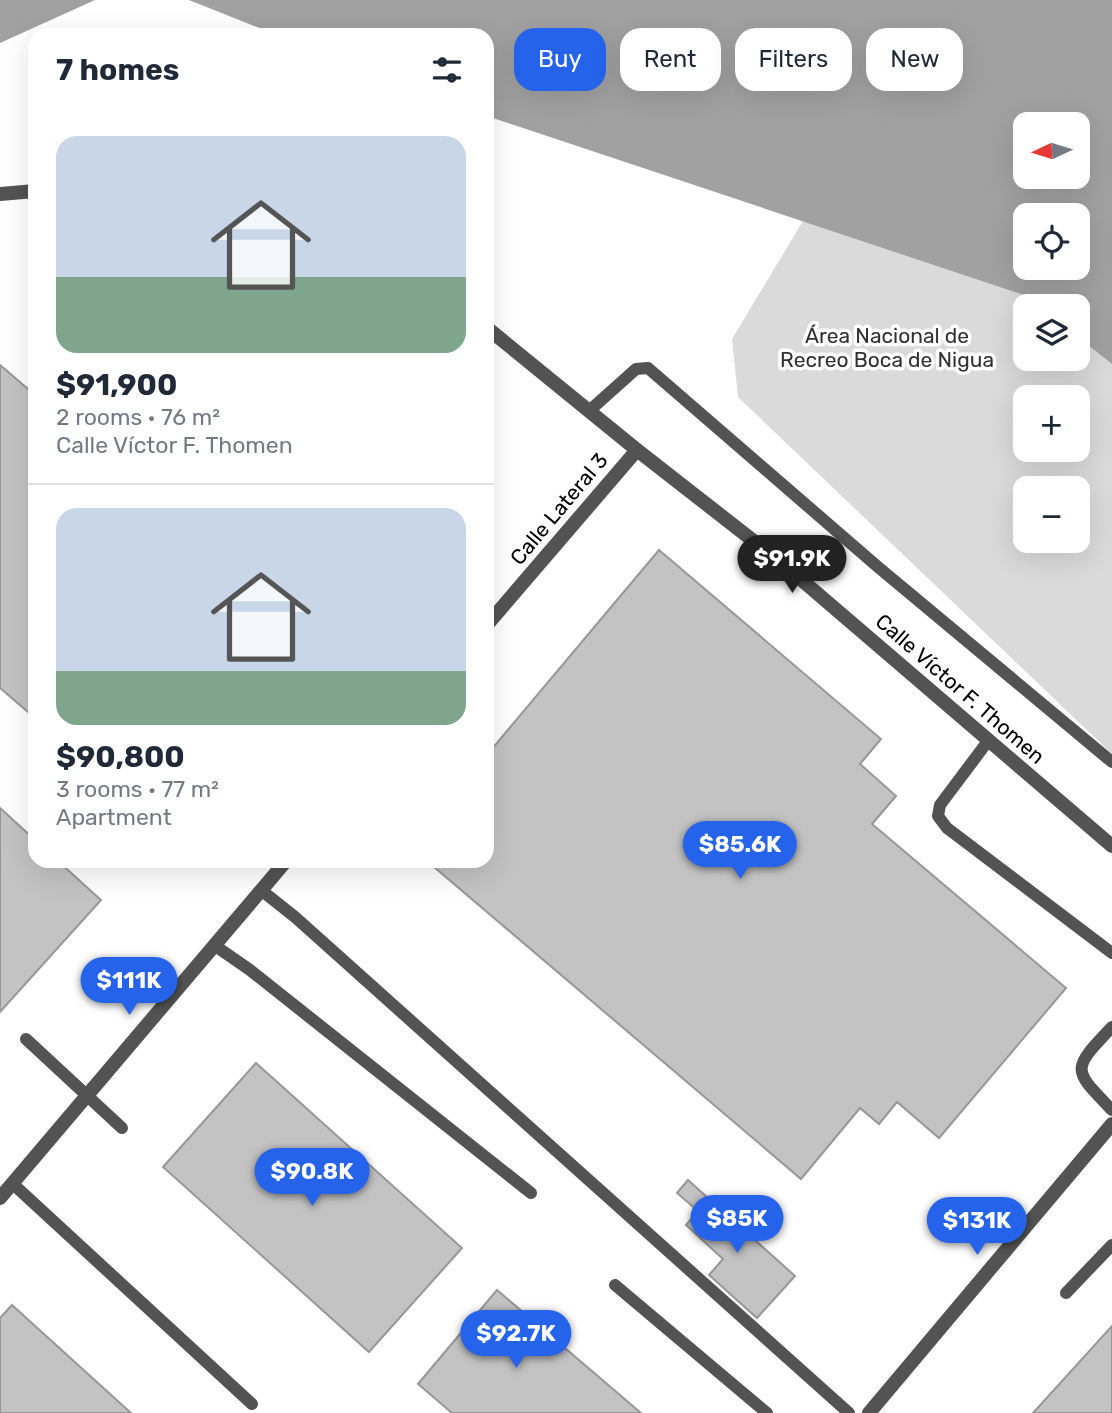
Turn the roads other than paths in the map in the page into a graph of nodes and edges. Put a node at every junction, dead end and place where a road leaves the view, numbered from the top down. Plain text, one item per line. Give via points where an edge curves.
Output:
1 (28, 192) edge
2 (0, 194) edge
3 (494, 334) edge
4 (589, 411) junction
5 (637, 450) junction
6 (494, 617) edge
7 (988, 741) junction
8 (1112, 762) edge
9 (1112, 846) edge
10 (280, 868) edge
11 (261, 890) junction
12 (214, 945) junction
13 (1112, 953) edge
14 (1112, 1027) edge
15 (26, 1039) dead end
16 (86, 1095) junction
17 (1112, 1110) edge
18 (1112, 1124) edge
19 (122, 1128) dead end
20 (13, 1184) junction
21 (531, 1193) dead end
22 (0, 1198) edge
23 (1112, 1245) edge
24 (615, 1284) dead end
25 (1066, 1293) dead end
26 (252, 1404) dead end
27 (767, 1413) edge
28 (849, 1413) edge
29 (869, 1413) edge

1 - 2 street
3 - 4 street, Calle Víctor F. Thomen
4 - 5 street, Calle Víctor F. Thomen
4 - 8 lane via 636,369 648,368
5 - 6 street, Calle Lateral 3
5 - 7 street, Calle Víctor F. Thomen via 783,564
7 - 9 street, Calle Víctor F. Thomen
7 - 13 lane via 940,805 938,816 947,828
10 - 11 street
11 - 12 street
11 - 28 lane
12 - 16 street
12 - 21 lane
14 - 17 lane via 1088,1052 1082,1079
15 - 16 lane
16 - 19 lane
16 - 20 street
18 - 29 street
20 - 22 street
20 - 26 lane
23 - 25 lane
24 - 27 lane

